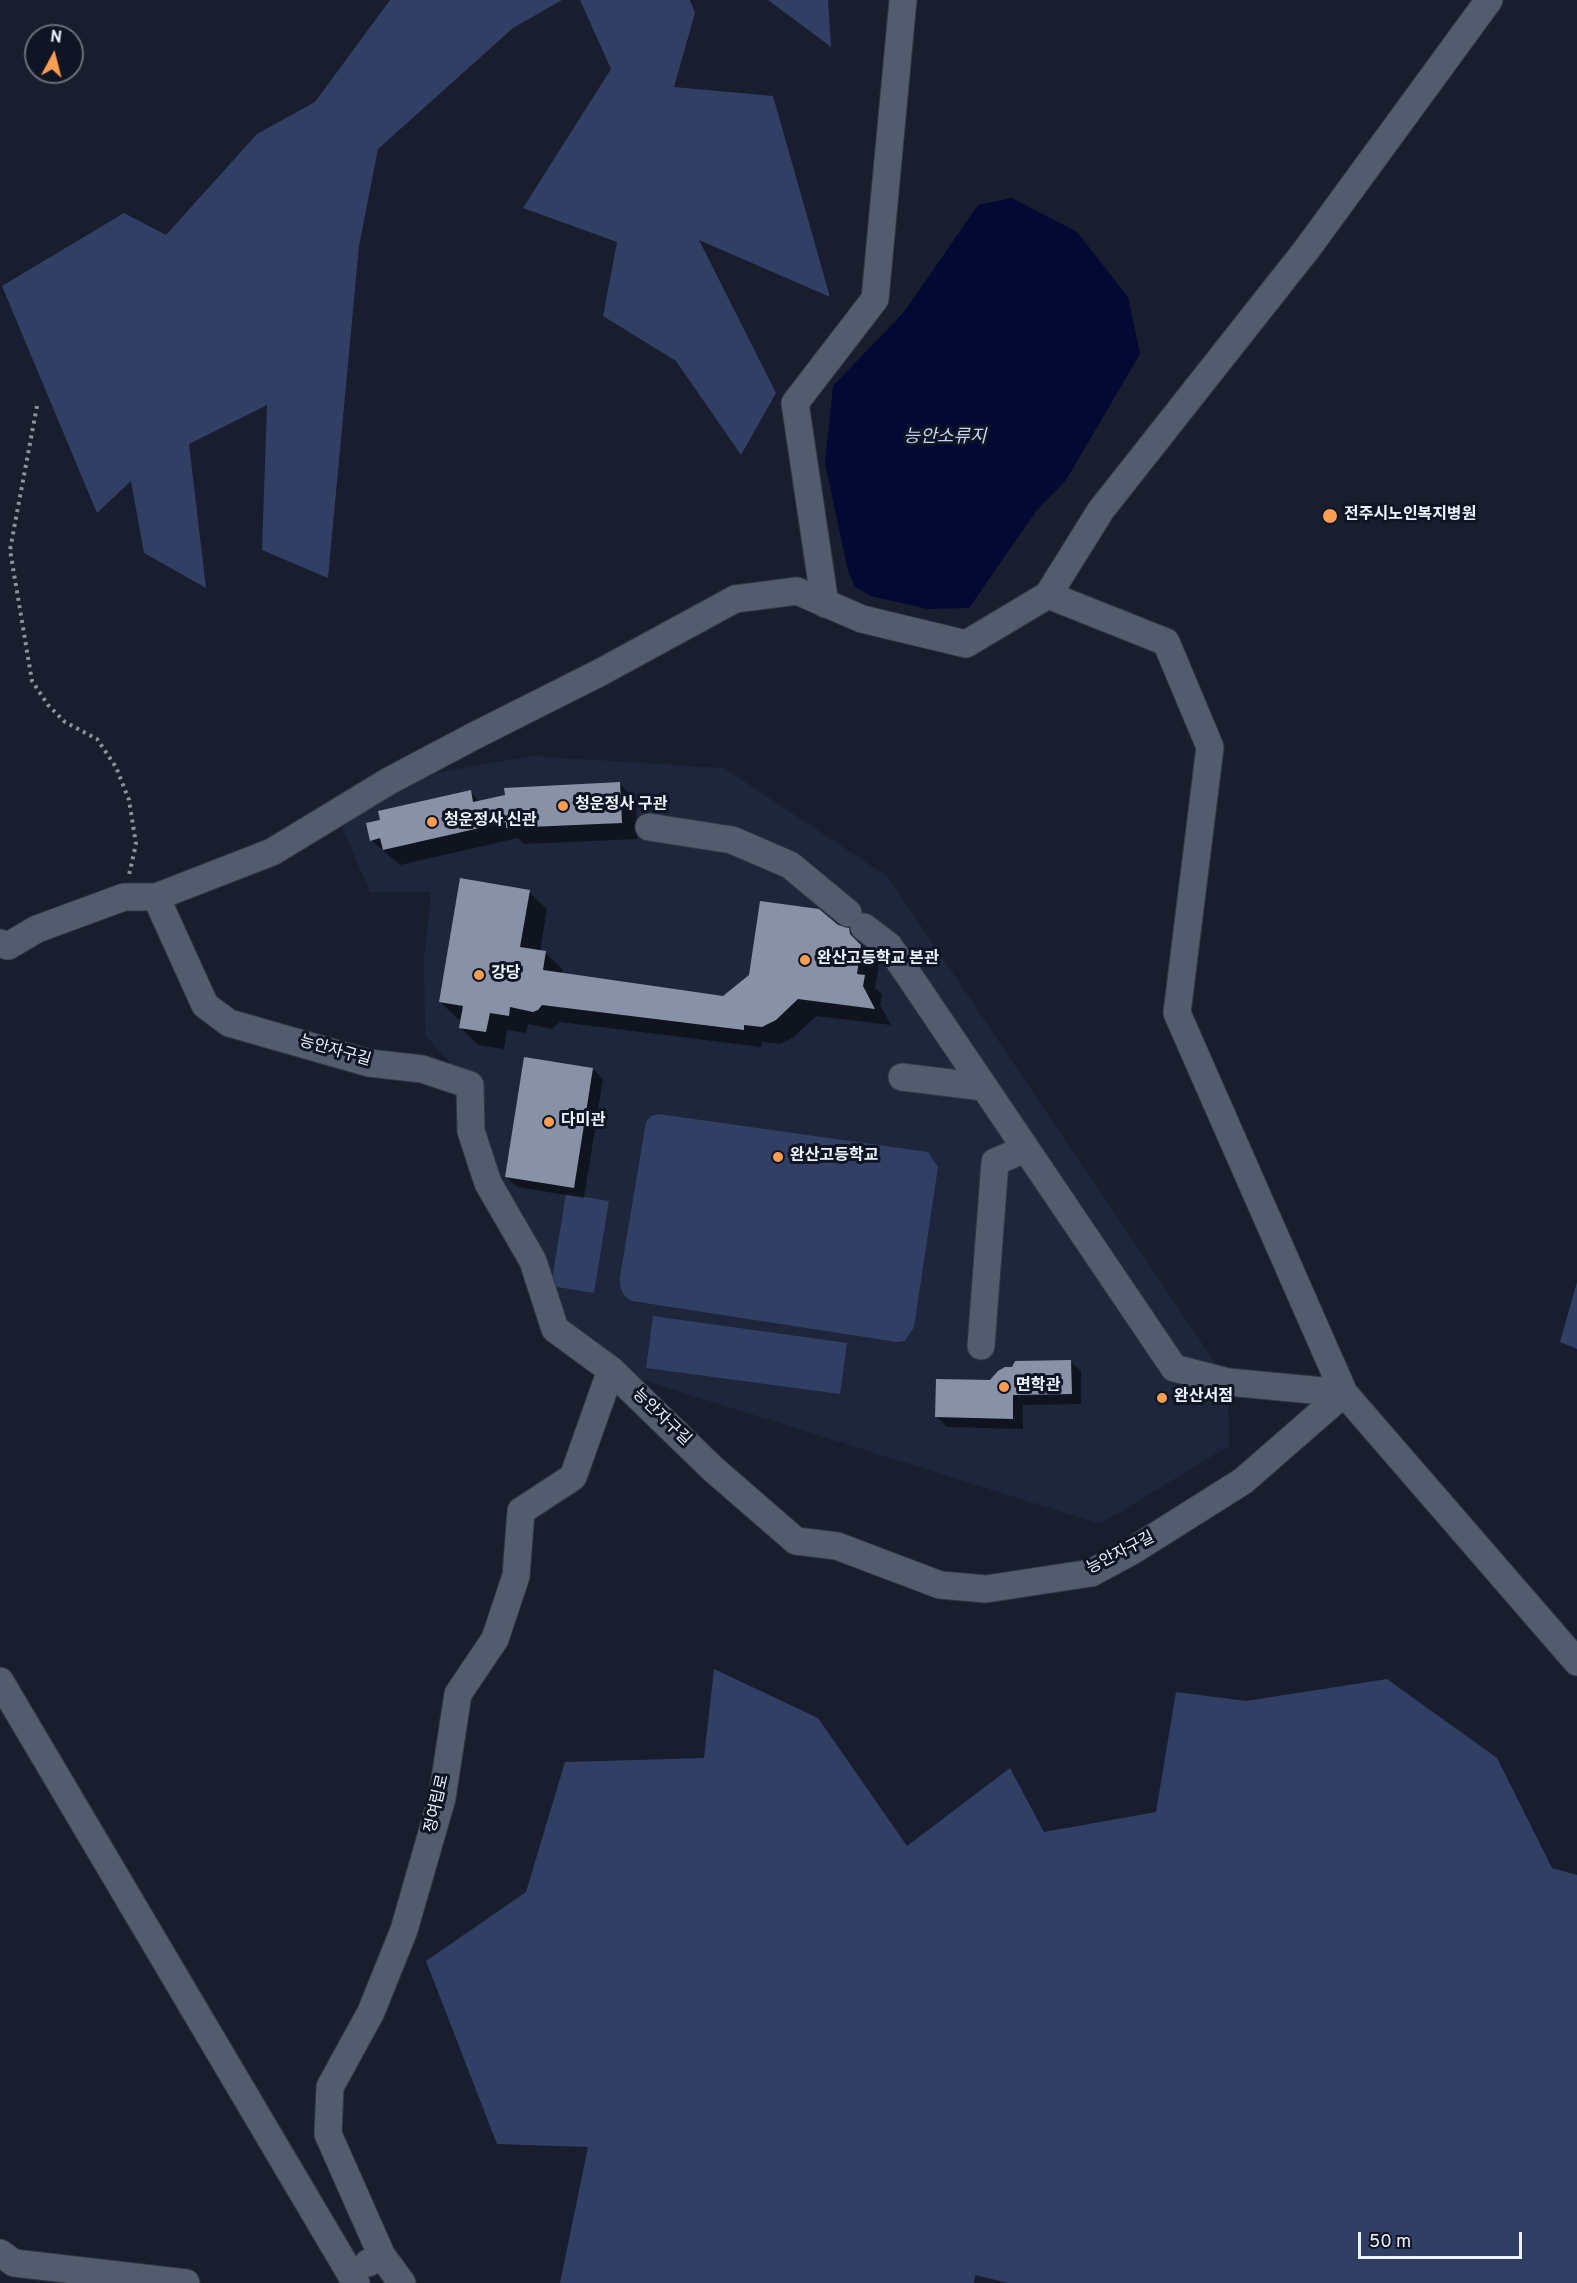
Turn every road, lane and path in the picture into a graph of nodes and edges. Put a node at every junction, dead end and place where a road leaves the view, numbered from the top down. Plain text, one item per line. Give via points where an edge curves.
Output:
1 (903, 0) edge
2 (1489, 0) edge
3 (37, 406) dead end
4 (1048, 595) junction
5 (825, 604) junction
6 (649, 827) dead end
7 (124, 897) junction
8 (156, 897) junction
9 (0, 943) edge
10 (902, 1077) dead end
11 (983, 1087) junction
12 (1025, 1149) junction
13 (981, 1346) dead end
14 (611, 1370) junction
15 (1344, 1393) junction
16 (1577, 1662) edge
17 (0, 1681) edge
18 (0, 2253) edge
19 (382, 2256) junction
20 (347, 2279) edge
21 (186, 2283) edge
22 (402, 2283) edge

1 - 5 street via 875,299 795,403
2 - 4 street via 1307,249 1101,510
3 - 7 path via 10,550 32,681 65,722 97,739 116,767 129,800 136,844
4 - 5 street via 966,644 862,619
4 - 15 street via 1166,642 1210,747 1177,1013
5 - 8 street via 797,591 735,599 389,782 272,852
6 - 11 street via 732,840 790,865 889,945
7 - 8 street
7 - 9 street via 37,929 8,946
8 - 14 street, 능안자구길 via 205,1005 229,1023 369,1063 422,1069 470,1085 471,1131 488,1183 533,1261 555,1329
10 - 11 street
11 - 12 street
12 - 13 street via 994,1162
12 - 15 street via 1174,1368 1228,1382
14 - 15 street, 능안자구길 via 712,1469 795,1541 837,1546 940,1585 986,1589 1091,1573 1132,1551 1243,1481
14 - 19 street, 정여립로 via 573,1477 521,1511 516,1576 495,1639 458,1694 442,1798 404,1930 371,2012 330,2087 328,2133
15 - 16 street
17 - 20 street
18 - 21 street via 14,2263
19 - 20 street
19 - 22 street, 정여립로

